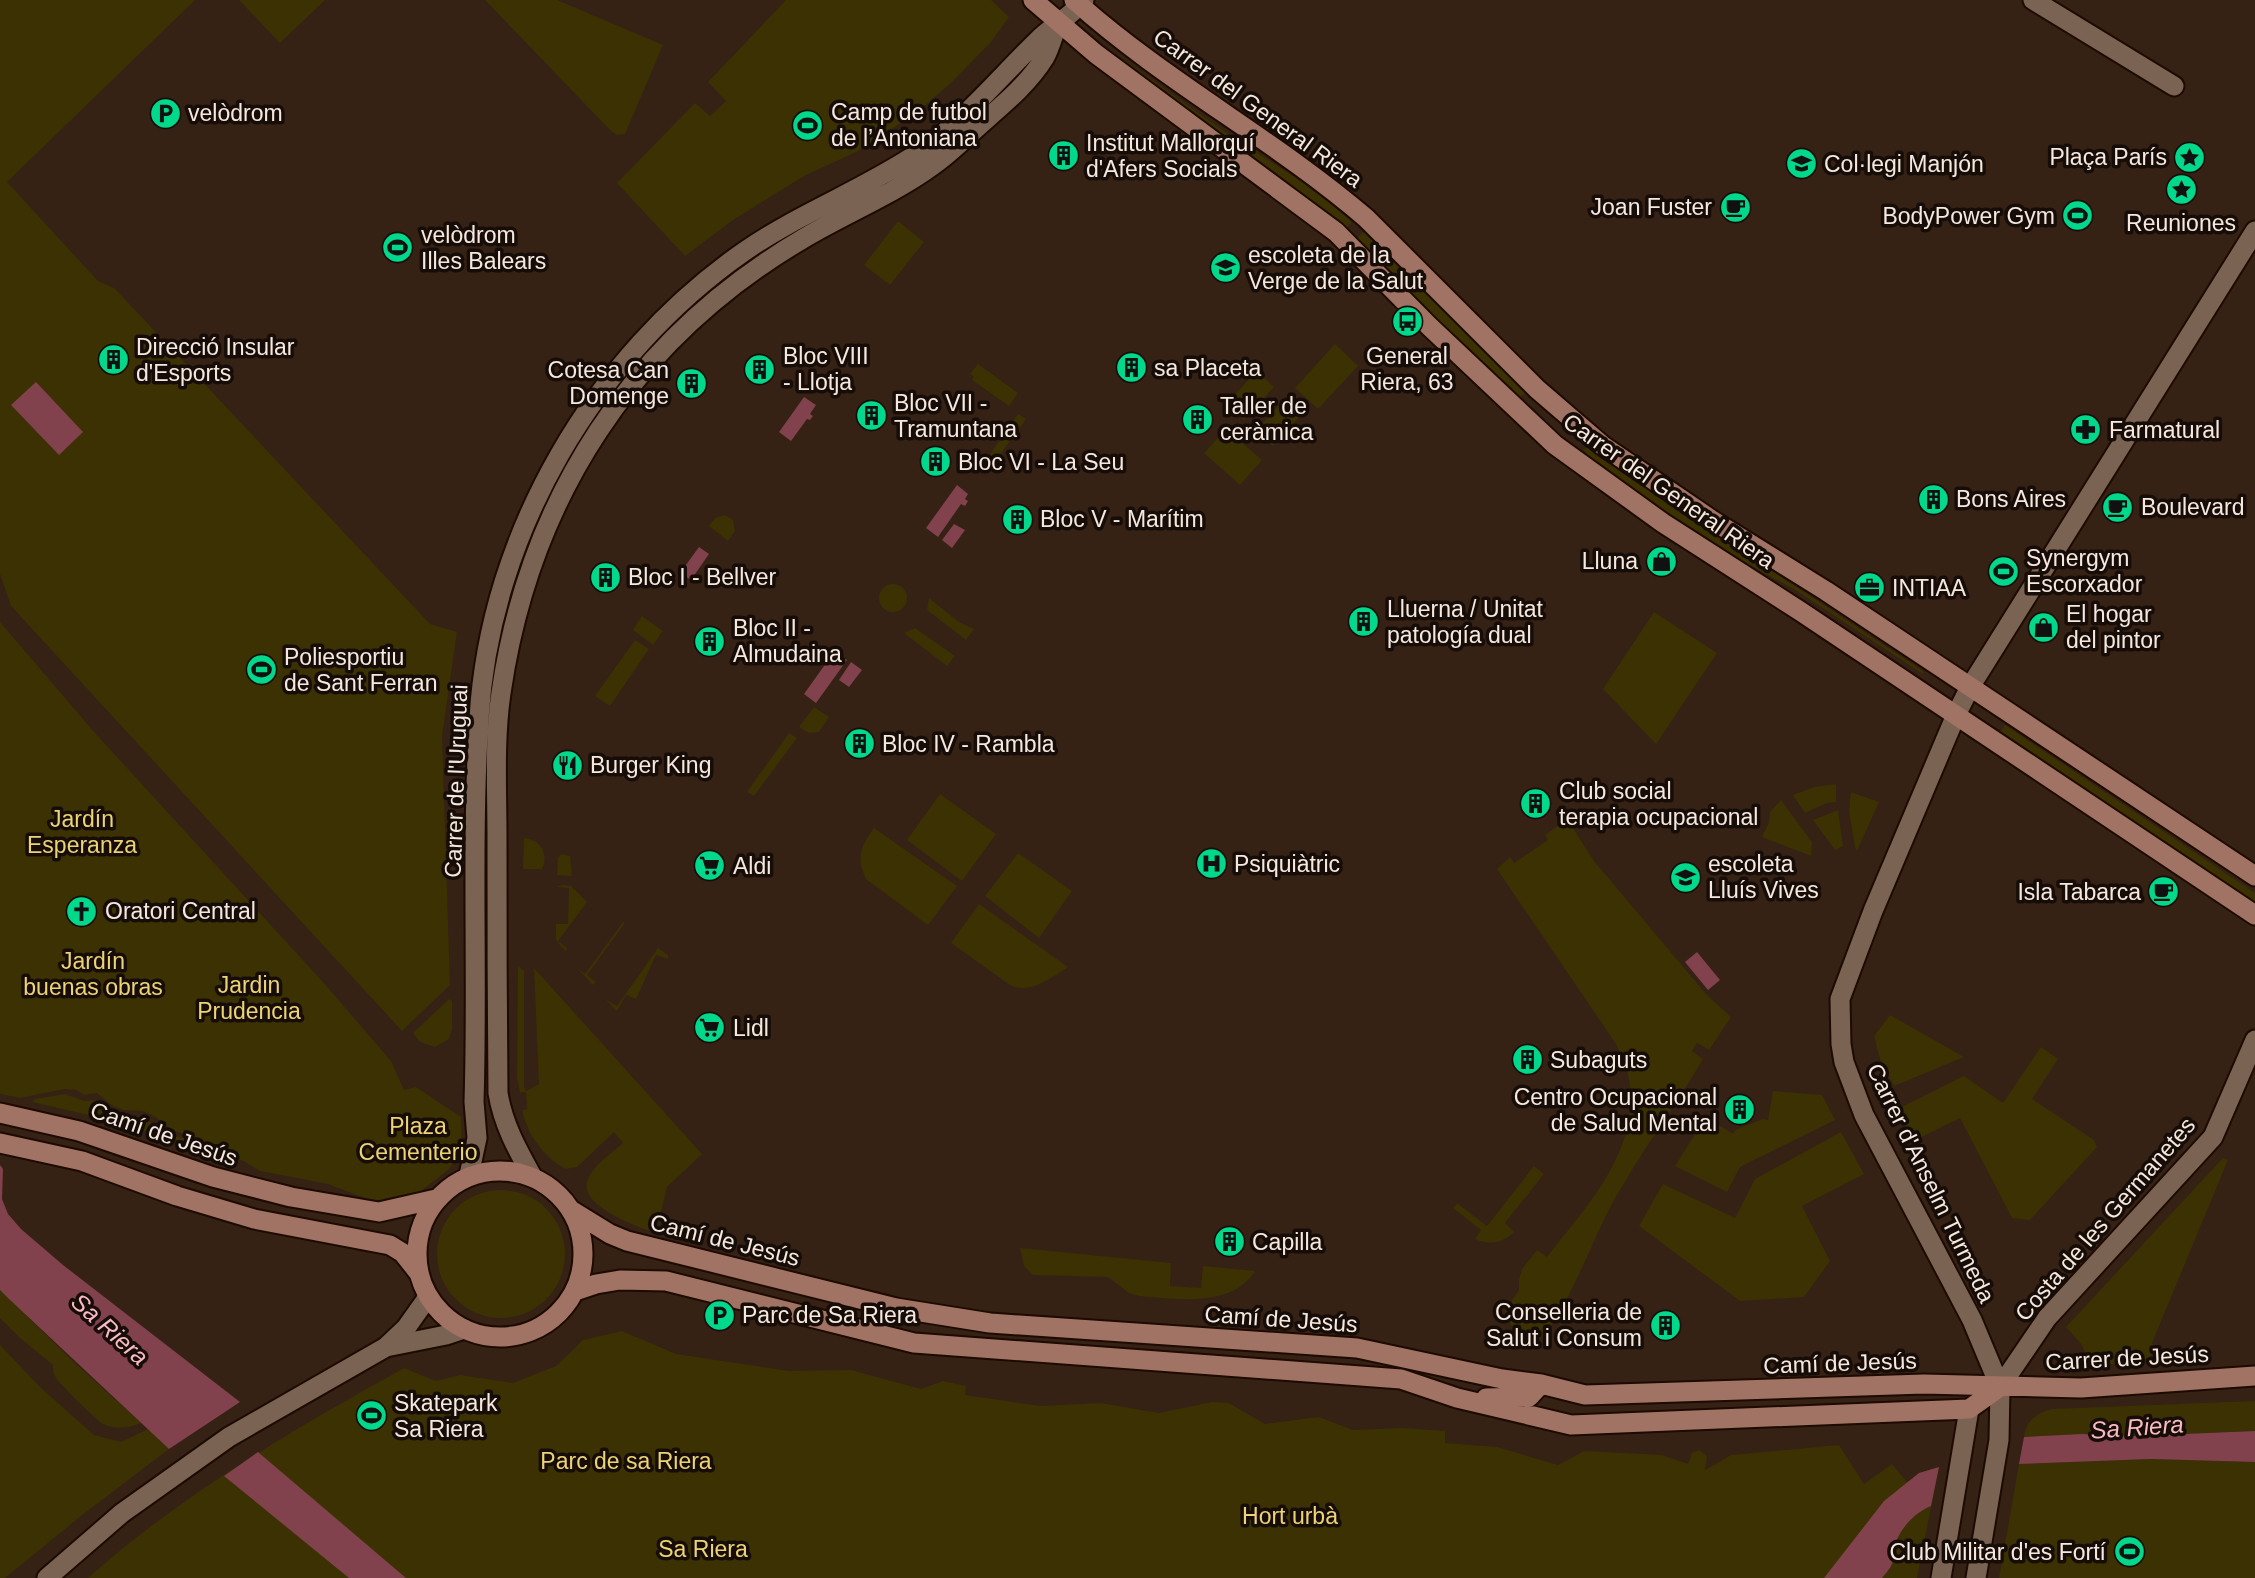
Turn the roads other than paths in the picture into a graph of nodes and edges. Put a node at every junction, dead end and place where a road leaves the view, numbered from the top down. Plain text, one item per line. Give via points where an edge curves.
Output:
1 (1033, 0) edge
2 (2033, 0) edge
3 (1079, 2) edge
4 (1059, 22) junction
5 (2174, 86) dead end
6 (2255, 231) edge
7 (1970, 687) junction
8 (1956, 715) junction
9 (2255, 876) edge
10 (2255, 915) edge
11 (2255, 1040) edge
12 (0, 1114) edge
13 (0, 1143) edge
14 (469, 1175) junction
15 (532, 1177) junction
16 (436, 1199) junction
17 (571, 1210) junction
18 (418, 1272) junction
19 (575, 1291) junction
20 (429, 1297) junction
21 (464, 1329) junction
22 (386, 1347) junction
23 (2255, 1376) edge
24 (1541, 1384) junction
25 (2000, 1387) junction
26 (1457, 1398) junction
27 (1969, 1409) junction
28 (47, 1578) edge
29 (1941, 1578) edge
30 (1976, 1578) edge

1 - 4 main road, Carrer del General Riera
2 - 5 street
3 - 4 street
3 - 7 main road, Carrer del General Riera via 1366,218 1537,389 1602,445
4 - 8 main road, Carrer del General Riera via 1336,232 1555,445 1663,523
4 - 14 street, Carrer de l'Uruguai via 983,99 917,153 746,250 698,288 603,387 546,479 502,590 479,716 477,1138
4 - 15 street, Carrer de l'Uruguai via 1045,56 1018,91 933,166 774,256 682,329 603,423 552,514 517,610 498,720 498,1093 513,1143
6 - 7 street, Carrer d'Anselm Turmeda
7 - 8 street, Carrer d'Anselm Turmeda
7 - 9 main road, Carrer del General Riera
8 - 10 main road, Carrer del General Riera
8 - 25 street, Carrer d'Anselm Turmeda via 1840,999 1840,1044 1864,1115 1972,1320
11 - 25 street, Costa de les Germanetes via 2213,1137 2048,1318
12 - 16 main road, Camí de Jesús via 79,1131 291,1198 379,1212
13 - 18 main road via 82,1161 254,1219 390,1245
14 - 15 main road via 492,1170
14 - 16 main road
15 - 17 main road via 554,1191
16 - 18 main road via 419,1230
17 - 19 main road via 584,1258
17 - 24 main road, Camí de Jesús via 627,1241 896,1308 990,1323 1357,1348
18 - 20 main road
19 - 21 main road via 561,1312 540,1328 501,1336
19 - 26 main road via 620,1280 666,1281 914,1343 1401,1379
20 - 21 main road
20 - 22 street
21 - 22 street
22 - 28 street via 229,1437 122,1513
23 - 25 main road, Carrer de Jesús via 2081,1388
24 - 25 main road, Camí de Jesús via 1585,1395 1924,1384
24 - 26 main road via 1529,1397
25 - 27 main road
25 - 30 street via 1999,1440
26 - 27 main road via 1571,1425
27 - 29 street

